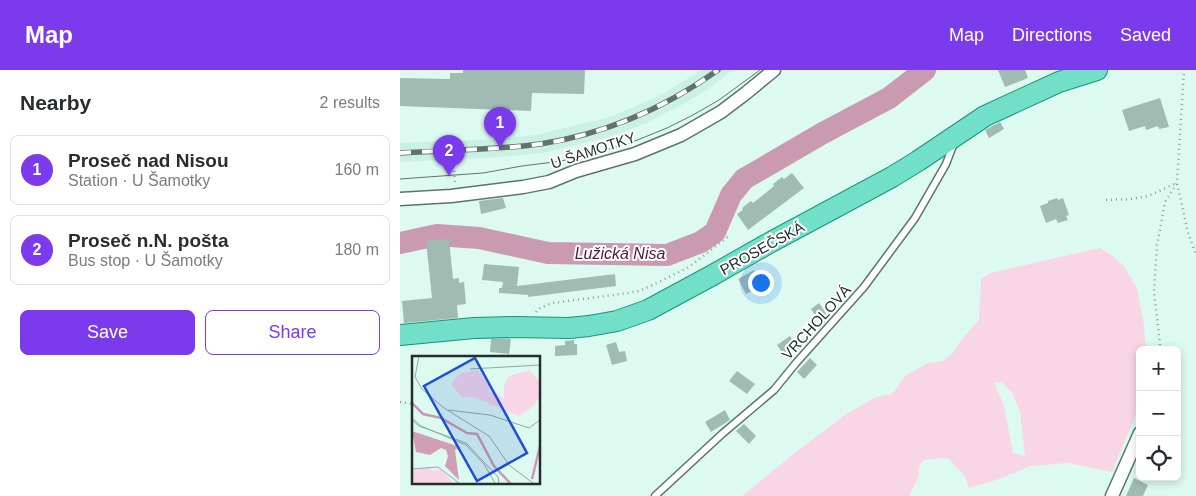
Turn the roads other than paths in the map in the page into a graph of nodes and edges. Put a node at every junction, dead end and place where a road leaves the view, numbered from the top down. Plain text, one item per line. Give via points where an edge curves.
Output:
1 (774, 70) edge
2 (1097, 70) edge
3 (957, 135) junction
4 (400, 199) edge
5 (400, 335) edge
6 (1139, 436) edge
7 (655, 496) edge
8 (1112, 496) edge

1 - 4 street, U ŠAMOTKY via 721,112 681,135 635,154 549,182 523,187
2 - 3 main road, PROSEČSKÁ via 1058,82 1015,101
3 - 5 main road, PROSEČSKÁ via 892,177 648,310 617,321 589,326 474,328
3 - 7 lane, VRCHOLOVÁ via 946,164 915,218 864,287 774,390
6 - 8 street

